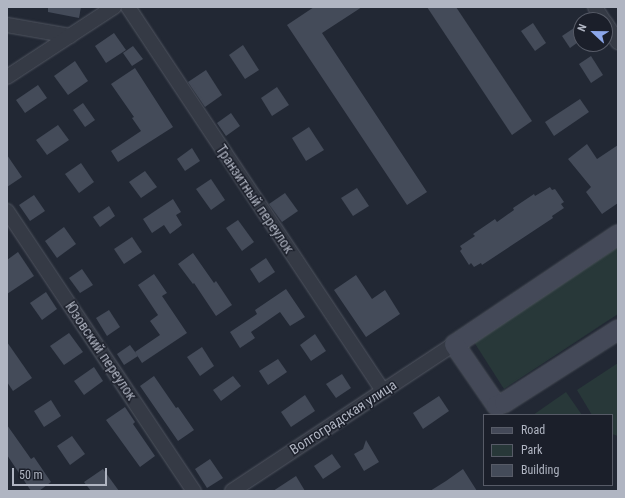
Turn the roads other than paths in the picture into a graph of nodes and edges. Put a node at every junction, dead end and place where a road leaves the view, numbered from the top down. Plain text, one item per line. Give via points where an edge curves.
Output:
1 (114, 7) edge
2 (128, 7) edge
3 (7, 25) edge
4 (70, 36) junction
5 (7, 77) edge
6 (7, 211) edge
7 (618, 234) edge
8 (618, 329) edge
9 (454, 344) junction
10 (382, 391) junction
11 (194, 491) edge
12 (232, 491) edge

1 - 4 street
2 - 10 street, Транзитный переулок
3 - 4 street
4 - 5 street
6 - 11 street, Юзовский переулок
7 - 9 street, Волгоградская улица
8 - 9 street via 496,405
9 - 10 street, Волгоградская улица
10 - 12 street, Волгоградская улица

